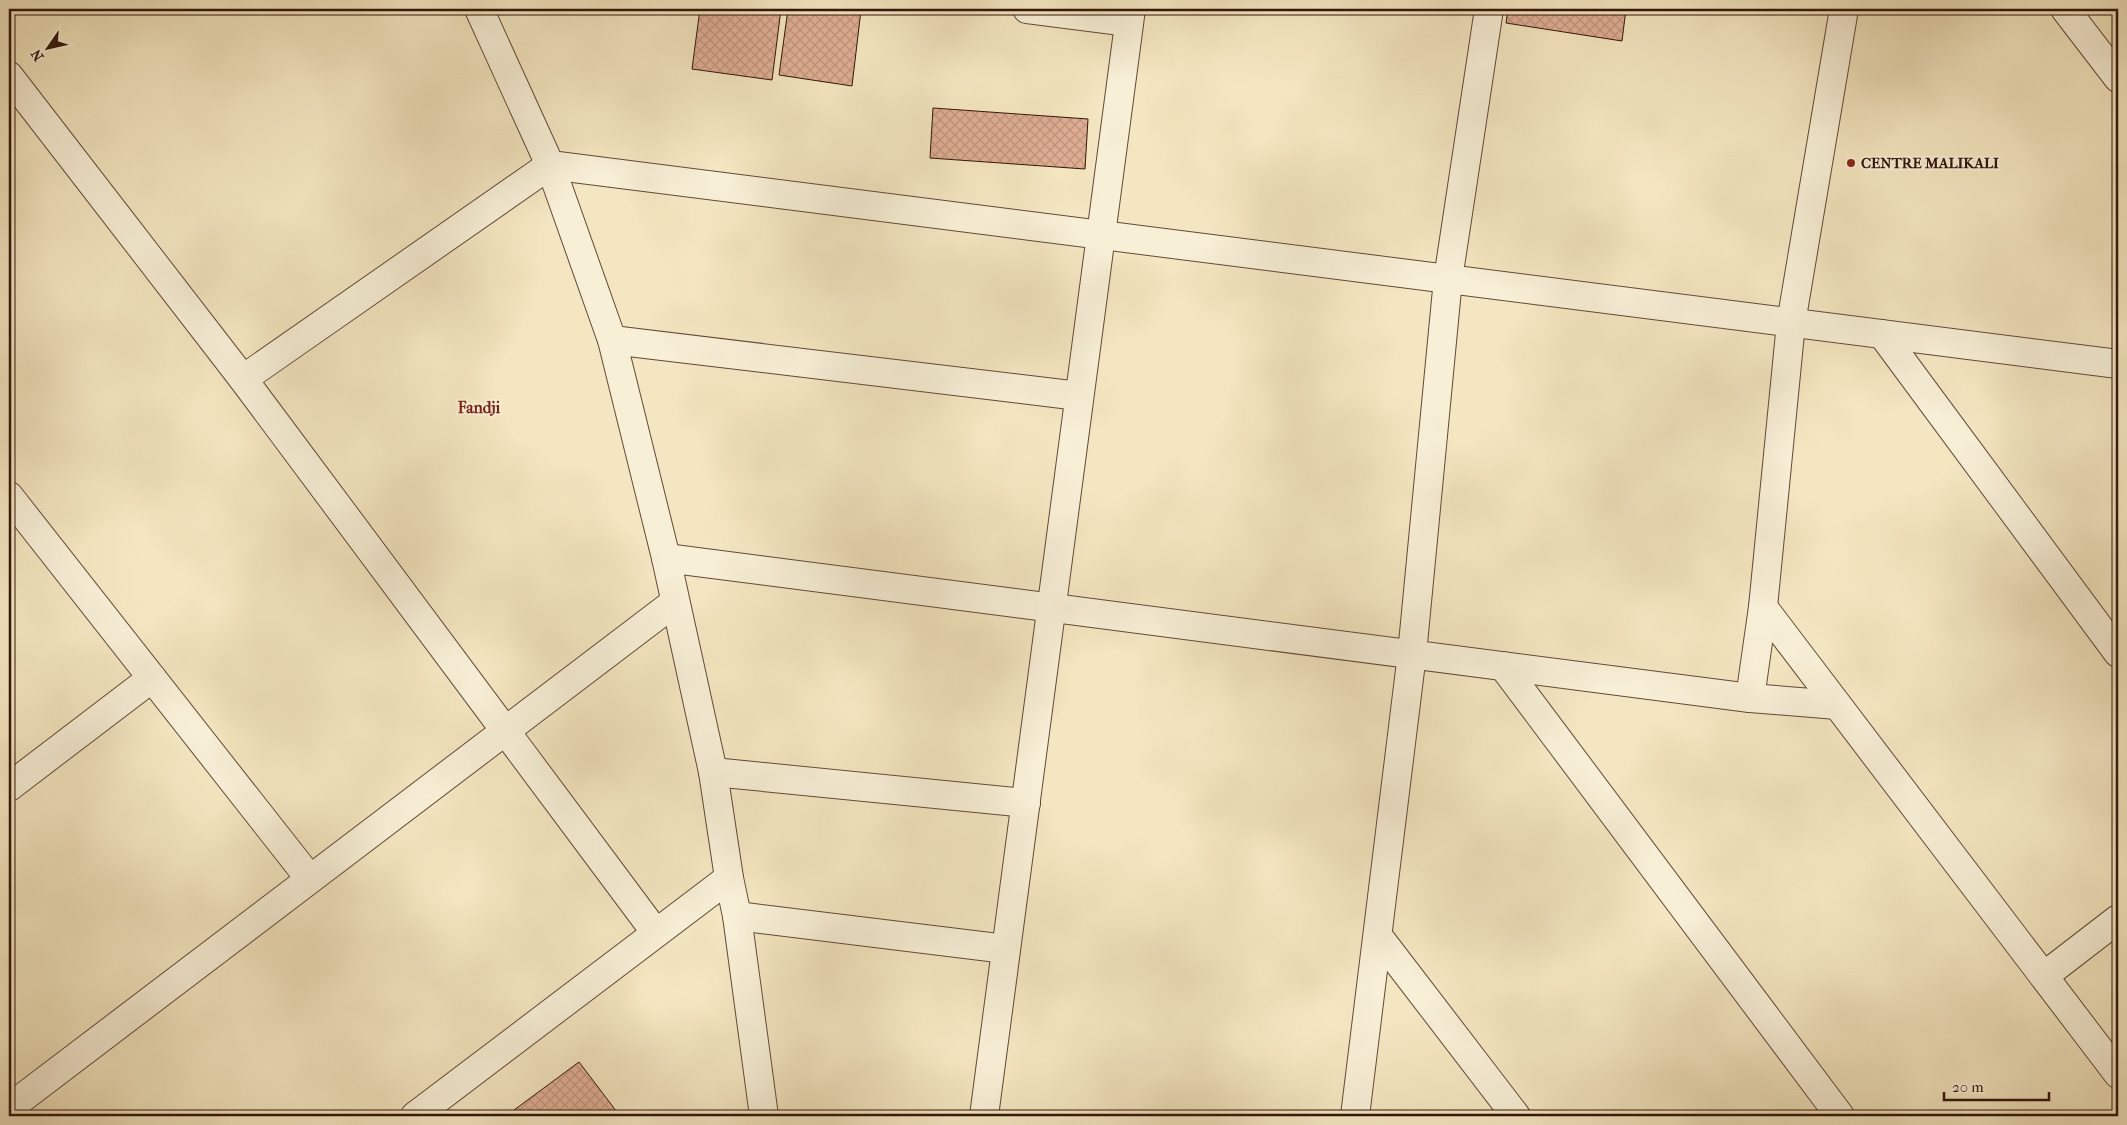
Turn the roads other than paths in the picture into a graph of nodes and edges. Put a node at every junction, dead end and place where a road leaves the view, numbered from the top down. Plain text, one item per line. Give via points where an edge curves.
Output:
1 (480, 9) edge
2 (1027, 9) edge
3 (1489, 9) edge
4 (1844, 9) edge
5 (2065, 9) edge
6 (1130, 15) edge
7 (9, 76) edge
8 (2118, 78) edge
9 (550, 165) junction
10 (1101, 235) junction
11 (1448, 279) junction
12 (1792, 322) junction
13 (1882, 334) junction
14 (612, 340) junction
15 (2118, 364) edge
16 (243, 379) junction
17 (1079, 396) junction
18 (9, 496) edge
19 (666, 558) junction
20 (675, 602) junction
21 (1762, 607) junction
22 (1052, 608) junction
23 (2118, 653) edge
24 (1412, 654) junction
25 (1504, 666) junction
26 (152, 678) junction
27 (1750, 698) junction
28 (1837, 705) junction
29 (506, 732) junction
30 (714, 772) junction
31 (9, 787) edge
32 (1026, 803) junction
33 (729, 878) junction
34 (310, 879) junction
35 (737, 916) junction
36 (2118, 919) edge
37 (656, 933) junction
38 (1378, 936) junction
39 (1006, 950) junction
40 (2044, 976) junction
41 (2118, 1074) edge
42 (9, 1108) edge
43 (415, 1116) edge
44 (764, 1116) edge
45 (984, 1116) edge
46 (1355, 1116) edge
47 (1516, 1116) edge
48 (1840, 1116) edge

1 - 9 street
2 - 6 street
3 - 11 street
4 - 12 street
5 - 8 street
6 - 10 street
7 - 16 street
9 - 10 street
9 - 14 street
9 - 16 street
10 - 11 street
10 - 17 street
11 - 12 street
11 - 24 street
12 - 13 street
12 - 21 street
13 - 15 street
13 - 23 street
14 - 17 street
14 - 19 street
16 - 29 street
17 - 22 street
18 - 26 street
19 - 20 street
19 - 22 street
20 - 29 street
20 - 30 street
21 - 27 street
21 - 28 street
22 - 24 street
22 - 32 street
24 - 25 street
24 - 38 street
25 - 27 street
25 - 48 street
26 - 31 street
26 - 34 street
27 - 28 street
28 - 40 street
29 - 34 street
29 - 37 street
30 - 32 street
30 - 33 street
32 - 39 street
33 - 35 street
33 - 37 street
34 - 42 street
35 - 39 street
35 - 44 street
36 - 40 street
37 - 43 street
38 - 46 street
38 - 47 street
39 - 45 street
40 - 41 street

